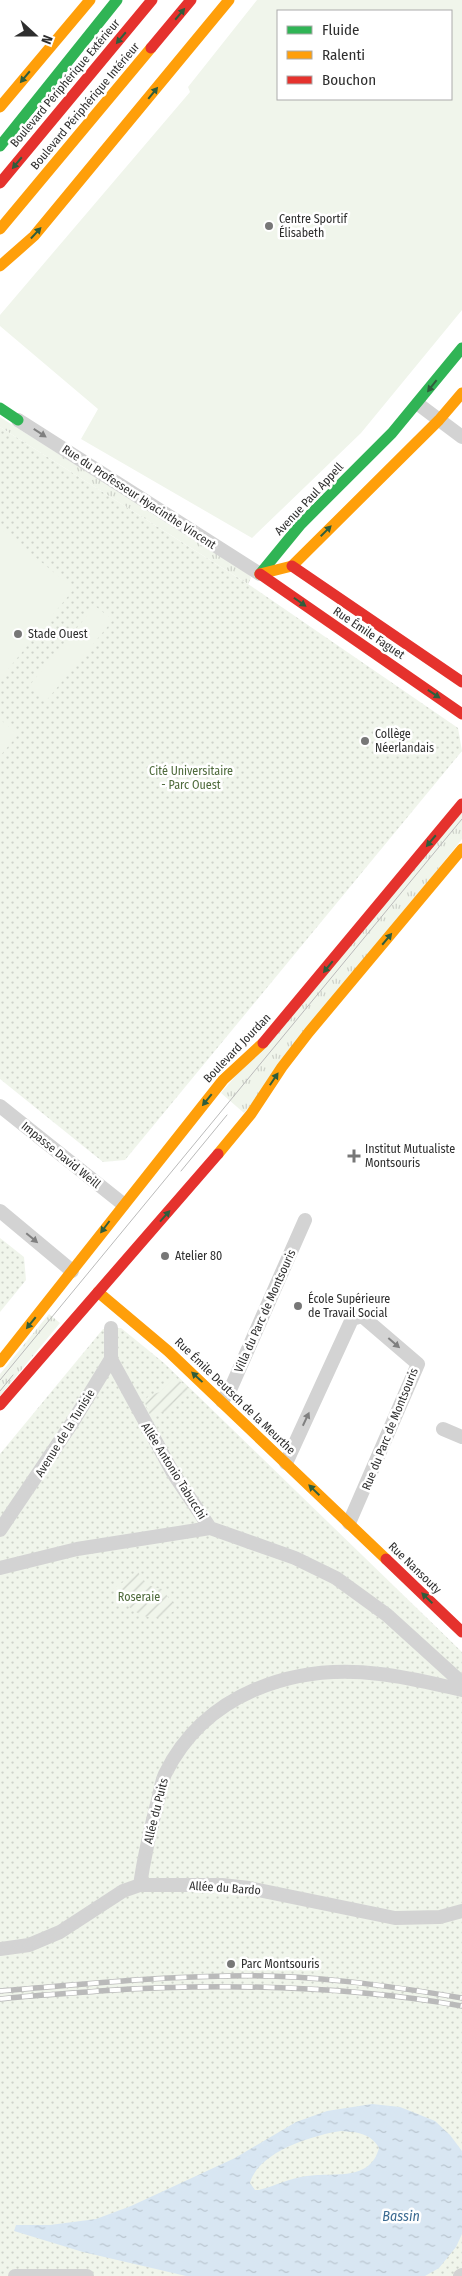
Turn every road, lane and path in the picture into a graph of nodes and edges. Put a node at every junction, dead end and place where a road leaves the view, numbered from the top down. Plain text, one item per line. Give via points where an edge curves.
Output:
1 (90, 0) edge
2 (117, 0) edge
3 (152, 0) edge
4 (191, 0) edge
5 (229, 0) edge
6 (0, 107) edge
7 (93, 119) junction
8 (0, 146) edge
9 (0, 183) edge
10 (33, 209) dead end
11 (0, 229) edge
12 (11, 241) dead end
13 (0, 257) edge
14 (0, 266) edge
15 (462, 348) edge
16 (462, 393) edge
17 (418, 404) junction
18 (0, 408) edge
19 (18, 420) joint
20 (439, 420) junction
21 (462, 437) edge
22 (292, 566) junction
23 (260, 574) junction
24 (462, 682) edge
25 (462, 714) edge
26 (462, 804) edge
27 (462, 849) edge
28 (0, 1106) edge
29 (123, 1204) junction
30 (0, 1211) edge
31 (305, 1220) dead end
32 (72, 1271) junction
33 (98, 1292) junction
34 (111, 1328) dead end
35 (111, 1359) junction
36 (0, 1362) edge
37 (222, 1401) junction
38 (0, 1405) edge
39 (444, 1429) dead end
40 (462, 1437) edge
41 (286, 1463) junction
42 (349, 1524) junction
43 (210, 1528) junction
44 (0, 1530) edge
45 (0, 1568) edge
46 (462, 1632) edge
47 (462, 1683) edge
48 (462, 1690) edge
49 (140, 1885) junction
50 (462, 1911) edge
51 (0, 1949) edge
52 (15, 2276) edge
53 (87, 2276) edge

1 -> 6 main road
2 - 8 main road
3 -> 9 main road, Boulevard Périphérique Extérieur
7 -> 4 main road, Boulevard Périphérique Intérieur
14 -> 5 main road via 34,236
7 - 10 main road
7 - 11 main road, Boulevard Périphérique Intérieur
12 - 13 main road
15 -> 17 main road, Avenue Paul Appell
16 - 20 main road
17 - 20 street
17 - 23 main road, Avenue Paul Appell via 301,524
18 - 19 main road
19 -> 23 street, Rue du Professeur Hyacinthe Vincent
20 - 21 street
22 -> 20 main road
22 - 23 main road
22 - 24 main road, Rue Émile Faguet
23 -> 25 main road, Rue Émile Faguet
26 -> 29 main road, Boulevard Jourdan via 266,1041 223,1080
33 -> 27 main road via 240,1126 287,1060
28 - 29 street, Impasse David Weill
29 -> 32 main road, Boulevard Jourdan
30 -> 32 street
31 - 37 street, Villa du Parc de Montsouris via 230,1390
32 -> 36 main road, Boulevard Jourdan
37 -> 33 main road, Rue Émile Deutsch de la Meurthe
33 - 38 main road
34 - 35 street
35 - 43 street, Allée Antonio Tabucchi via 173,1473
35 - 44 street, Avenue de la Tunisie
37 - 41 main road, Rue Émile Deutsch de la Meurthe
39 - 40 street
42 -> 41 main road, Rue Émile Deutsch de la Meurthe
41 -> 42 street, Rue du Parc de Montsouris via 352,1320 362,1316 418,1364
46 -> 42 main road, Rue Nansouty
43 - 45 street via 77,1549
43 - 47 street, Allée Antonio Tabucchi via 295,1558 336,1578 387,1615
48 - 49 street, Allée du Puits via 380,1674 338,1672 293,1678 228,1703 199,1724 164,1776
49 - 50 street, Allée du Bardo via 249,1888 395,1918 440,1917
49 - 51 street, Allée du Bardo via 123,1891 60,1932 29,1945
52 - 53 street

